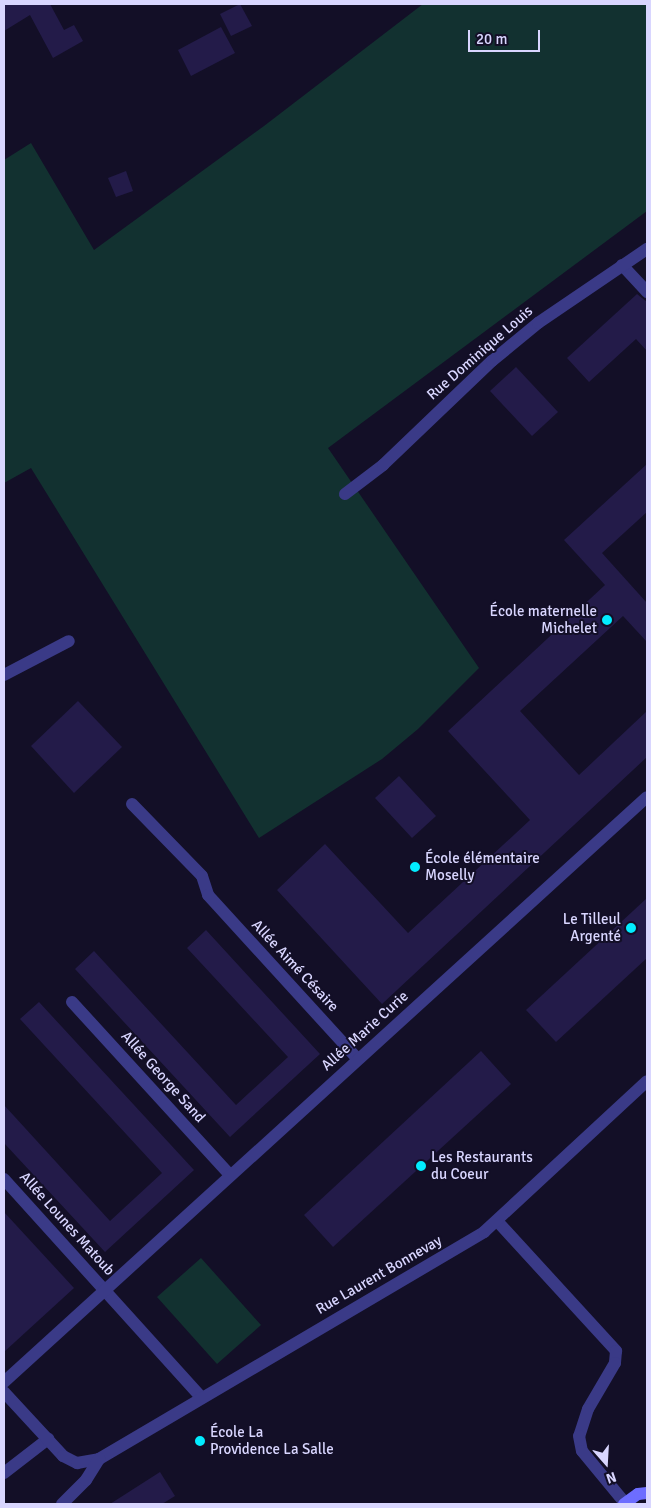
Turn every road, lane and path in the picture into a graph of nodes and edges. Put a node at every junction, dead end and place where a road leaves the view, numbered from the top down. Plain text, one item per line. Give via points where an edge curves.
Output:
1 (647, 250) edge
2 (622, 265) junction
3 (647, 292) edge
4 (345, 494) dead end
5 (69, 641) dead end
6 (4, 675) edge
7 (647, 797) edge
8 (132, 804) dead end
9 (72, 1002) dead end
10 (358, 1059) junction
11 (647, 1081) edge
12 (230, 1175) junction
13 (4, 1179) edge
14 (498, 1222) junction
15 (105, 1291) junction
16 (4, 1382) edge
17 (4, 1392) edge
18 (202, 1398) junction
19 (48, 1439) junction
20 (99, 1459) junction
21 (4, 1473) edge
22 (647, 1492) edge
23 (62, 1504) edge
24 (624, 1504) edge

1 - 2 street, Rue Dominique Louis
2 - 3 street
2 - 4 street, Rue Dominique Louis via 538,323 383,465
5 - 6 street
7 - 10 street, Allée Marie Curie
8 - 10 street, Allée Aimé Césaire via 202,876 208,895
9 - 12 street, Allée George Sand
10 - 12 street, Allée Marie Curie
11 - 14 street, Rue Laurent Bonnevay
12 - 15 street, Allée Marie Curie
13 - 15 street, Allée Lounes Matoub
14 - 18 street, Rue Laurent Bonnevay
14 - 24 street via 616,1351 612,1370 588,1409 579,1436 582,1451
15 - 16 street, Allée Marie Curie
15 - 18 street, Allée Lounes Matoub
17 - 19 street
18 - 20 street, Rue Laurent Bonnevay
19 - 20 street via 63,1456 77,1464
19 - 21 street
20 - 23 street via 86,1480
22 - 24 street

